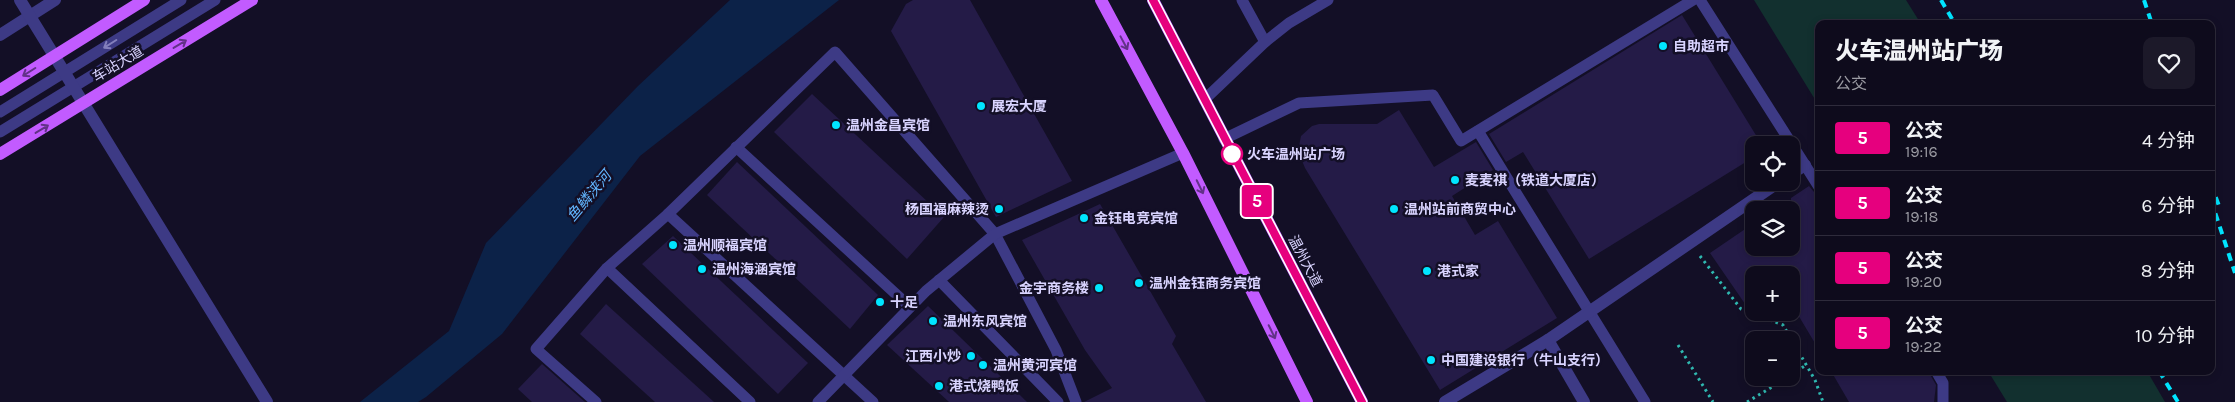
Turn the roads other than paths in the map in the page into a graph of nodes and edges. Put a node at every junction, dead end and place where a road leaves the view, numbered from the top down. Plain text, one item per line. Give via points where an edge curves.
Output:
1 (20, 0) edge
2 (55, 0) edge
3 (144, 0) edge
4 (181, 0) edge
5 (215, 0) edge
6 (252, 0) edge
7 (1101, 0) edge
8 (1152, 0) edge
9 (1242, 0) edge
10 (1328, 0) edge
11 (1693, 0) edge
12 (1700, 0) edge
13 (29, 16) junction
14 (0, 35) edge
15 (1266, 42) junction
16 (54, 57) junction
17 (63, 73) junction
18 (72, 88) junction
19 (0, 90) edge
20 (1204, 100) junction
21 (83, 103) junction
22 (0, 112) edge
23 (1478, 131) junction
24 (0, 132) edge
25 (1224, 139) junction
26 (736, 147) junction
27 (1182, 153) junction
28 (0, 154) edge
29 (1805, 165) junction
30 (1800, 168) edge
31 (1815, 181) edge
32 (1766, 191) edge
33 (668, 214) junction
34 (995, 234) junction
35 (607, 268) junction
36 (939, 280) junction
37 (910, 307) junction
38 (1589, 312) junction
39 (1548, 340) junction
40 (844, 375) junction
41 (1938, 375) edge
42 (267, 402) edge
43 (596, 402) edge
44 (750, 402) edge
45 (818, 402) edge
46 (873, 402) edge
47 (1058, 402) edge
48 (1076, 402) edge
49 (1307, 402) edge
50 (1362, 402) edge
51 (1445, 402) edge
52 (1584, 402) edge
53 (1644, 402) edge
54 (1943, 402) edge

1 - 13 street
2 - 13 street
3 - 16 main road
4 -> 17 lane
5 - 18 lane
21 -> 6 main road, 车站大道
7 -> 27 main road
8 - 20 main road, 温州大道
9 - 15 lane
10 - 15 lane via 1289,23
11 - 23 lane
12 - 29 lane
13 - 14 street
13 - 16 street
15 - 20 lane
16 - 17 street
16 -> 19 main road
17 - 18 street
17 - 22 lane
18 - 21 street
18 - 24 lane
20 - 25 main road, 温州大道
28 -> 21 main road, 车站大道
21 - 42 street
23 - 25 lane via 1461,141 1432,95 1299,103
23 - 38 lane
25 - 50 main road, 温州大道
26 - 33 lane
26 - 34 lane via 835,52
26 - 37 lane
27 - 34 lane
27 -> 49 main road
29 - 30 street
29 - 31 lane
32 - 38 street
33 - 35 lane
33 - 40 lane
34 - 36 lane
34 - 48 lane via 1056,350
35 - 43 lane via 536,349
35 - 44 lane
36 - 37 lane
36 - 47 lane
37 - 40 lane
38 - 39 street
38 - 53 lane
39 - 51 street
39 - 52 street
40 - 45 lane
40 - 46 lane
41 - 54 lane via 1943,383

